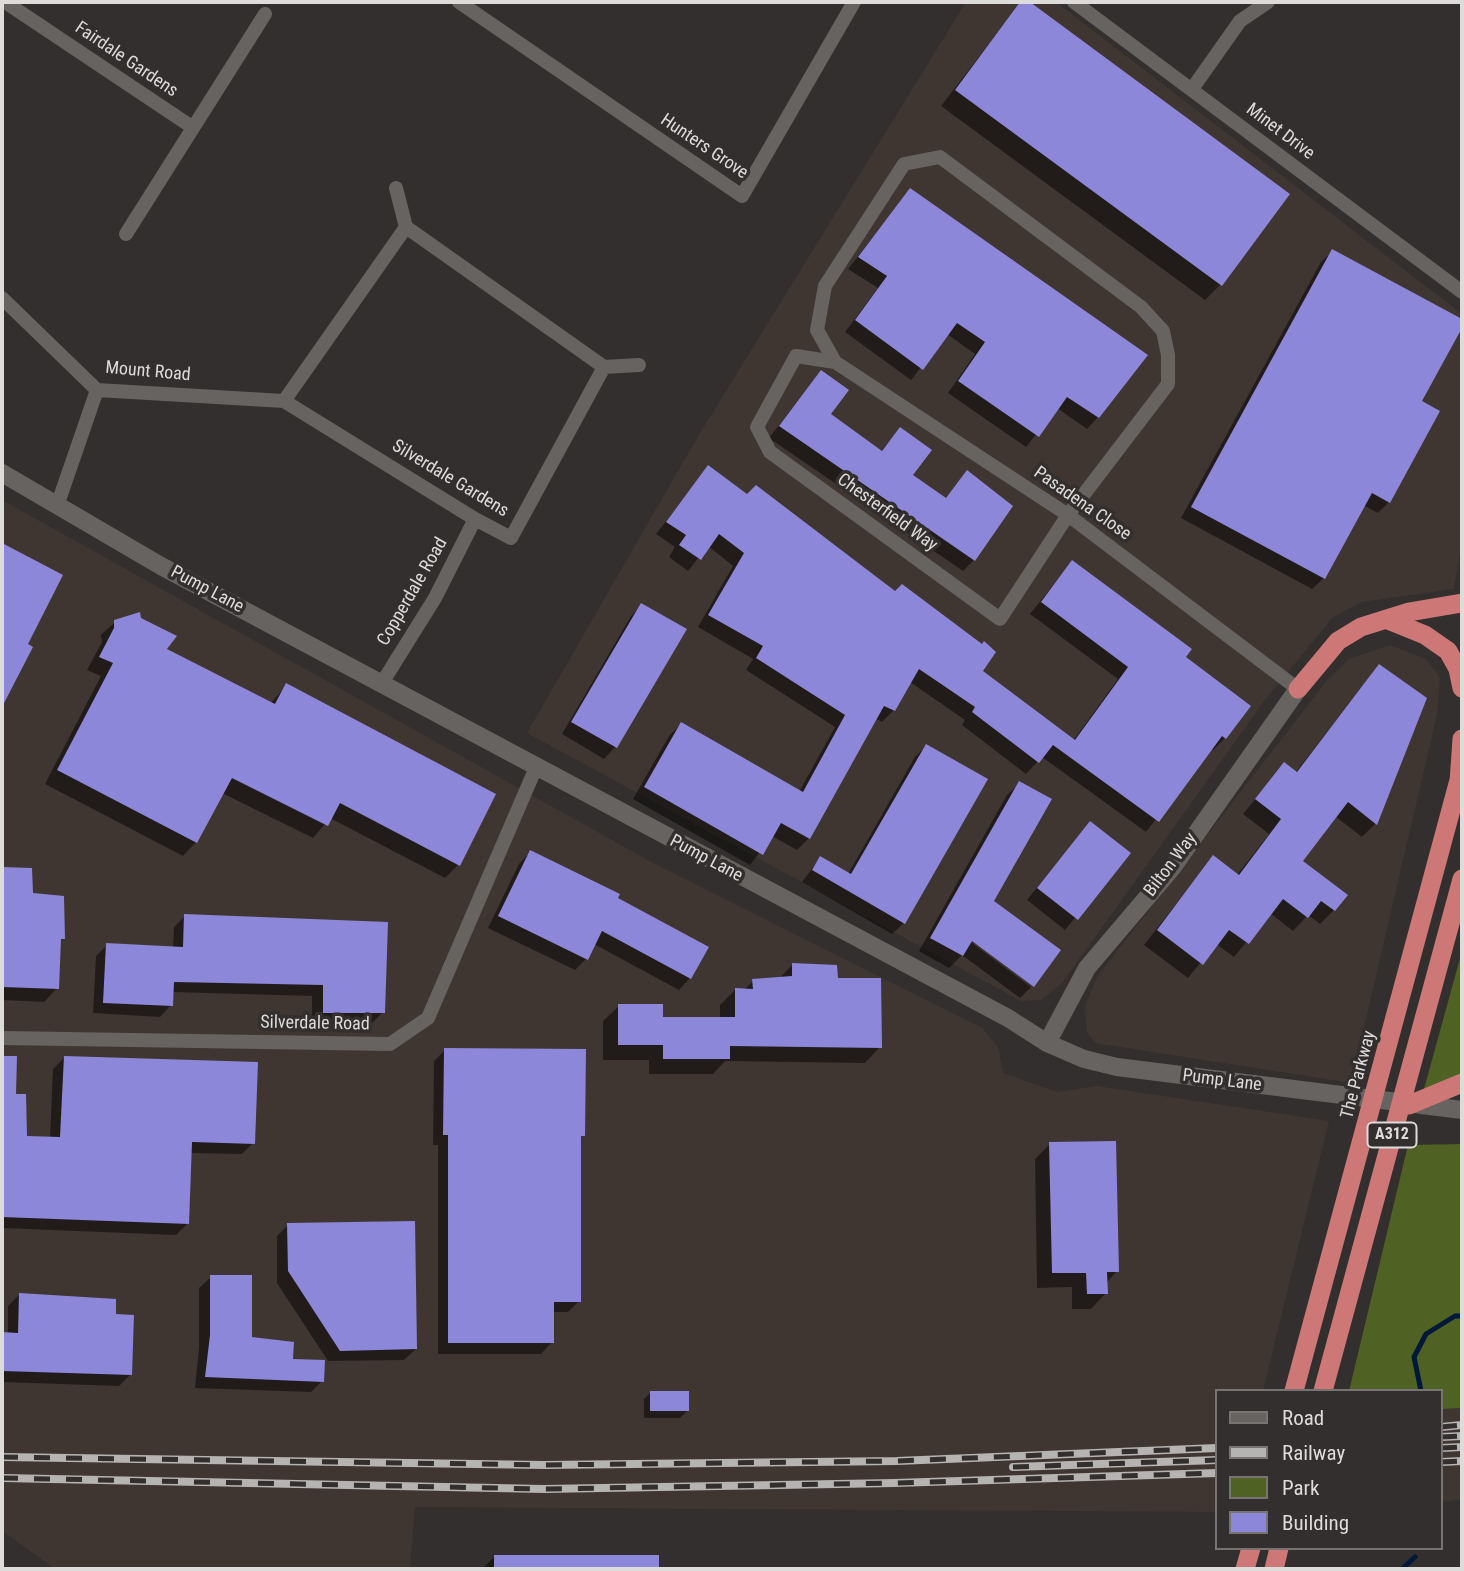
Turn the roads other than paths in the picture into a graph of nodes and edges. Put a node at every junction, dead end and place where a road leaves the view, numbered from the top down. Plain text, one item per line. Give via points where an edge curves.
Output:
1 (5, 2) edge
2 (459, 2) edge
3 (854, 2) edge
4 (1074, 2) edge
5 (1268, 2) edge
6 (1248, 6) edge
7 (265, 14) dead end
8 (1192, 89) junction
9 (192, 127) junction
10 (396, 188) dead end
11 (406, 227) junction
12 (126, 234) dead end
13 (1462, 292) edge
14 (2, 298) edge
15 (835, 362) junction
16 (639, 365) dead end
17 (604, 368) junction
18 (97, 390) junction
19 (284, 401) junction
20 (2, 473) edge
21 (57, 506) junction
22 (1068, 516) junction
23 (475, 519) junction
24 (1462, 603) edge
25 (1388, 620) junction
26 (382, 682) junction
27 (1462, 688) edge
28 (1298, 689) junction
29 (1462, 739) edge
30 (537, 765) junction
31 (1460, 776) edge
32 (1462, 879) edge
33 (2, 1038) edge
34 (1047, 1043) junction
35 (1462, 1083) edge
36 (1409, 1105) junction
37 (1460, 1112) edge
38 (1295, 1389) edge
39 (1323, 1389) edge
40 (1250, 1550) edge
41 (1279, 1550) edge
42 (1245, 1569) edge
43 (1274, 1569) edge

1 - 9 street, Fairdale Gardens
2 - 3 street, Hunters Grove via 742,196
4 - 8 street, Minet Drive
5 - 6 street
6 - 8 street
7 - 9 street
8 - 13 street, Minet Drive
9 - 12 street
10 - 11 street
11 - 17 street
11 - 19 street
14 - 18 street, Mount Road
15 - 22 street, Pasadena Close
15 - 22 street, Chesterfield Way via 796,356 757,426 770,452 1000,619
15 - 22 street via 817,331 825,286 904,164 940,157 1141,307 1163,331 1168,384
16 - 17 street
17 - 23 street, Silverdale Gardens via 511,538
18 - 19 street, Mount Road
18 - 21 street
19 - 23 street, Silverdale Gardens
20 - 21 street, Pump Lane
21 - 26 street, Pump Lane
22 - 28 street, Pasadena Close
23 - 26 street, Copperdale Road via 435,598
24 - 25 highway
25 - 27 highway via 1448,651
25 - 28 highway via 1360,627 1338,641
26 - 30 street, Pump Lane
28 - 34 street, Bilton Way via 1171,868 1087,968
29 - 31 highway, The Parkway
30 - 33 street, Silverdale Road via 428,1018 390,1044
30 - 34 street, Pump Lane
31 - 38 highway, The Parkway / A312
32 - 39 highway, A312
34 - 36 street, Pump Lane via 1117,1067
35 - 36 highway
36 - 37 street, Pump Lane
40 - 42 highway
41 - 43 highway

